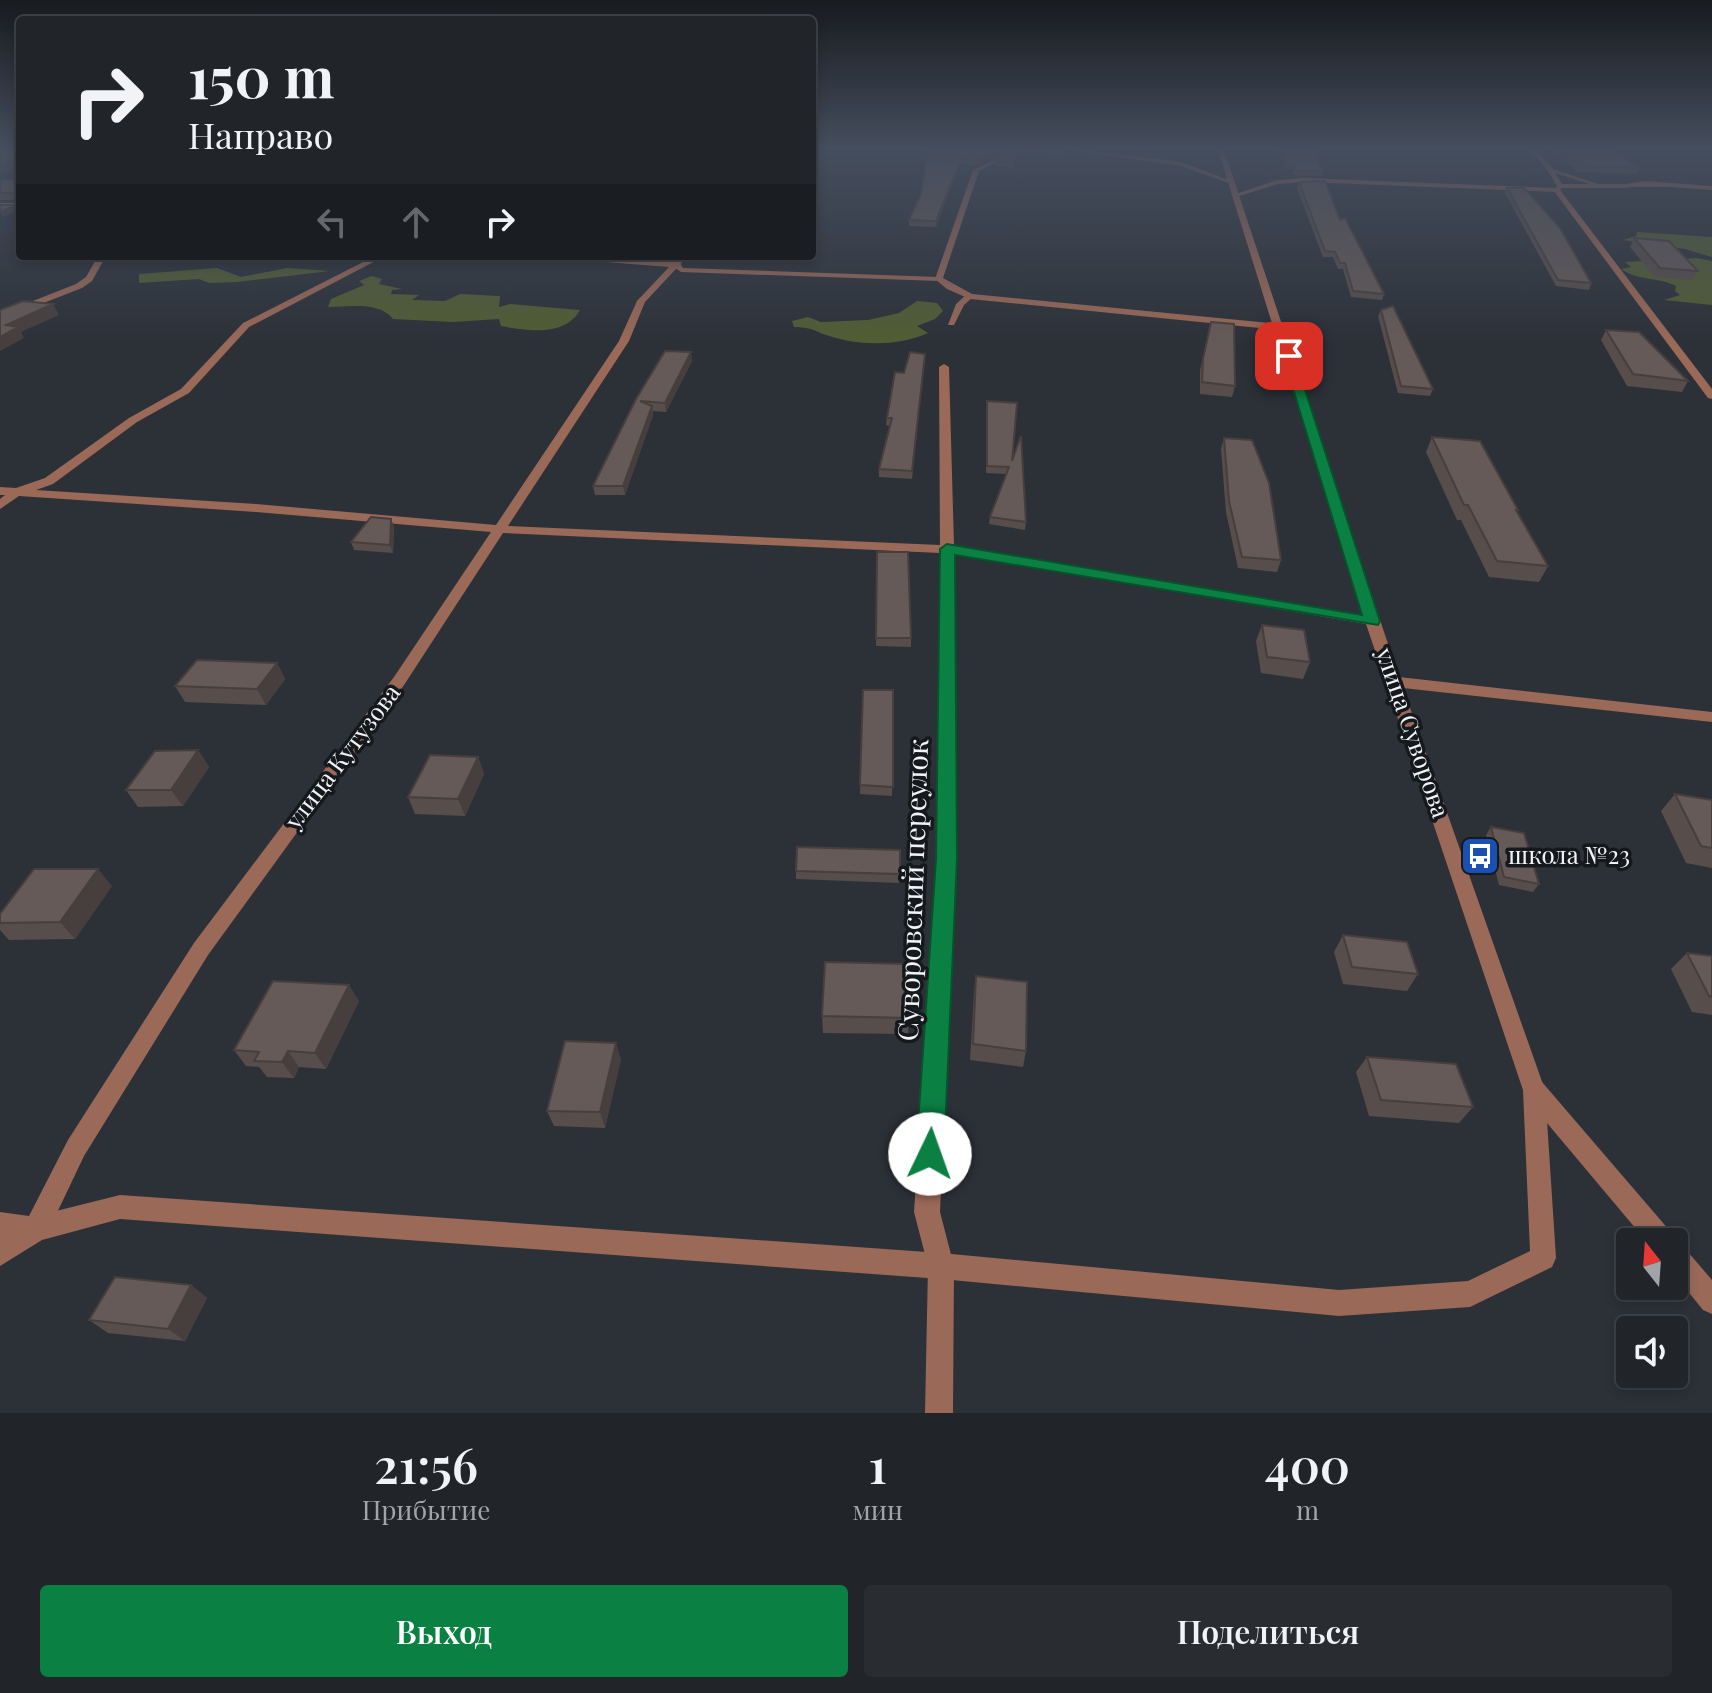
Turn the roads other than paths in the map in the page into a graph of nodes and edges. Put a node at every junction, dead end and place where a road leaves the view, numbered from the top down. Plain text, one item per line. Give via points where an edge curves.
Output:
1 (961, 213) edge
2 (1242, 213) edge
3 (1576, 213) edge
4 (100, 260) edge
5 (373, 260) edge
6 (680, 260) edge
7 (939, 279) junction
8 (970, 296) junction
9 (0, 317) edge
10 (951, 323) dead end
11 (1279, 327) junction
12 (944, 367) dead end
13 (1712, 396) edge
14 (7, 492) edge
15 (0, 505) edge
16 (499, 529) junction
17 (947, 549) junction
18 (1372, 621) junction
19 (1395, 682) junction
20 (1712, 717) edge
21 (1534, 1090) junction
22 (0, 1225) edge
23 (1652, 1228) edge
24 (36, 1229) junction
25 (0, 1253) edge
26 (941, 1266) junction
27 (1688, 1271) edge
28 (1712, 1301) edge
29 (939, 1413) edge

1 - 7 street
2 - 11 street, улица Суворова
3 - 13 street
4 - 9 street via 79,286
5 - 14 street via 246,325 185,391 133,420 49,481
6 - 7 street via 681,270
6 - 16 street, улица Кутузова via 641,301 624,341
7 - 8 street
8 - 10 street
8 - 11 street
11 - 18 street, улица Суворова
12 - 17 street, Суворовский переулок
14 - 15 street
14 - 16 street
16 - 17 street
16 - 24 street, улица Кутузова via 399,681 201,949 76,1148
17 - 18 street
17 - 26 street, Суворовский переулок via 947,859 927,1212
18 - 19 street, улица Суворова
19 - 20 street
19 - 21 street, улица Суворова
21 - 23 street, улица Суворова
21 - 26 street, улица Суворова via 1543,1258 1470,1294 1339,1303
22 - 24 street
24 - 25 street
24 - 26 street via 120,1207
26 - 29 street, Суворовский переулок
27 - 28 street

